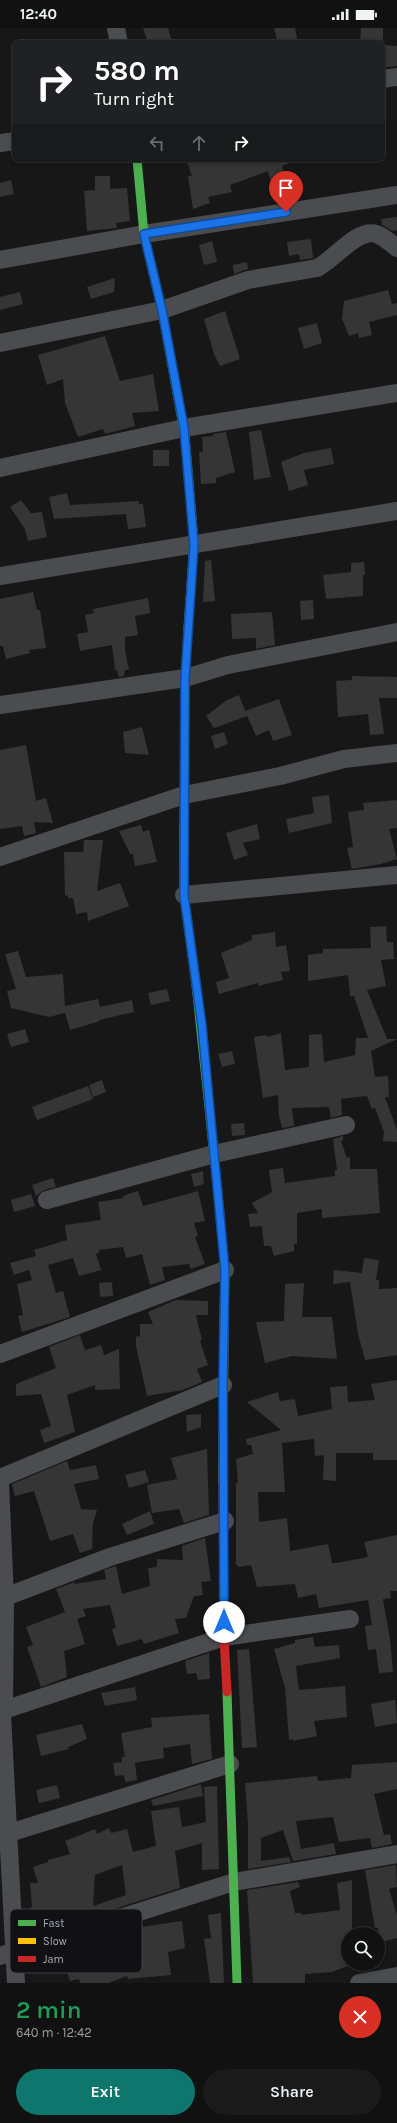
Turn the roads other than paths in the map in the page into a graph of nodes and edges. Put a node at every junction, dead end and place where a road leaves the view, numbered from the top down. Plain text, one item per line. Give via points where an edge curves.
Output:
1 (116, 28) edge
2 (118, 40) edge
3 (397, 77) edge
4 (385, 79) edge
5 (12, 141) edge
6 (0, 143) edge
7 (137, 162) edge
8 (397, 195) edge
9 (144, 234) junction
10 (397, 248) edge
11 (0, 260) edge
12 (162, 310) junction
13 (0, 343) edge
14 (397, 393) edge
15 (184, 428) junction
16 (0, 468) edge
17 (397, 511) edge
18 (194, 544) junction
19 (0, 576) edge
20 (397, 632) edge
21 (185, 678) junction
22 (0, 705) edge
23 (397, 753) edge
24 (184, 795) junction
25 (0, 857) edge
26 (397, 875) edge
27 (184, 895) junction
28 (346, 1125) dead end
29 (214, 1154) junction
30 (47, 1200) dead end
31 (225, 1270) junction
32 (0, 1354) edge
33 (223, 1385) junction
34 (0, 1478) edge
35 (0, 1483) edge
36 (225, 1521) junction
37 (2, 1598) edge
38 (350, 1618) dead end
39 (224, 1637) junction
40 (2, 1713) edge
41 (230, 1764) junction
42 (4, 1835) edge
43 (397, 1854) edge
44 (234, 1882) junction
45 (142, 1911) edge
46 (7, 1953) edge
47 (10, 1963) edge
48 (13, 1973) edge
49 (397, 1976) edge
50 (16, 1983) edge
51 (237, 1983) edge
52 (359, 1983) edge

1 - 2 street
3 - 4 street
5 - 6 street
7 - 9 street
8 - 9 street
9 - 11 street
9 - 12 street
10 - 12 street via 377,234 366,232 317,268 248,280
12 - 13 street
12 - 15 street
14 - 15 street
15 - 16 street
15 - 18 street
17 - 18 street
18 - 19 street
18 - 21 street
20 - 21 street via 228,665
21 - 22 street
21 - 24 street
23 - 24 street via 344,759 280,776
24 - 25 street
24 - 27 street
26 - 27 street
27 - 29 street via 202,1026
28 - 29 street
29 - 30 street
29 - 31 street
31 - 32 street
31 - 33 street
33 - 34 street
33 - 36 street
35 - 37 street
36 - 37 street via 110,1557
36 - 39 street
37 - 40 street
38 - 39 street
39 - 40 street
39 - 41 street
40 - 42 street
41 - 42 street
41 - 44 street
42 - 46 street
43 - 44 street
44 - 45 street
44 - 51 street
46 - 47 street
48 - 50 street
49 - 52 street

